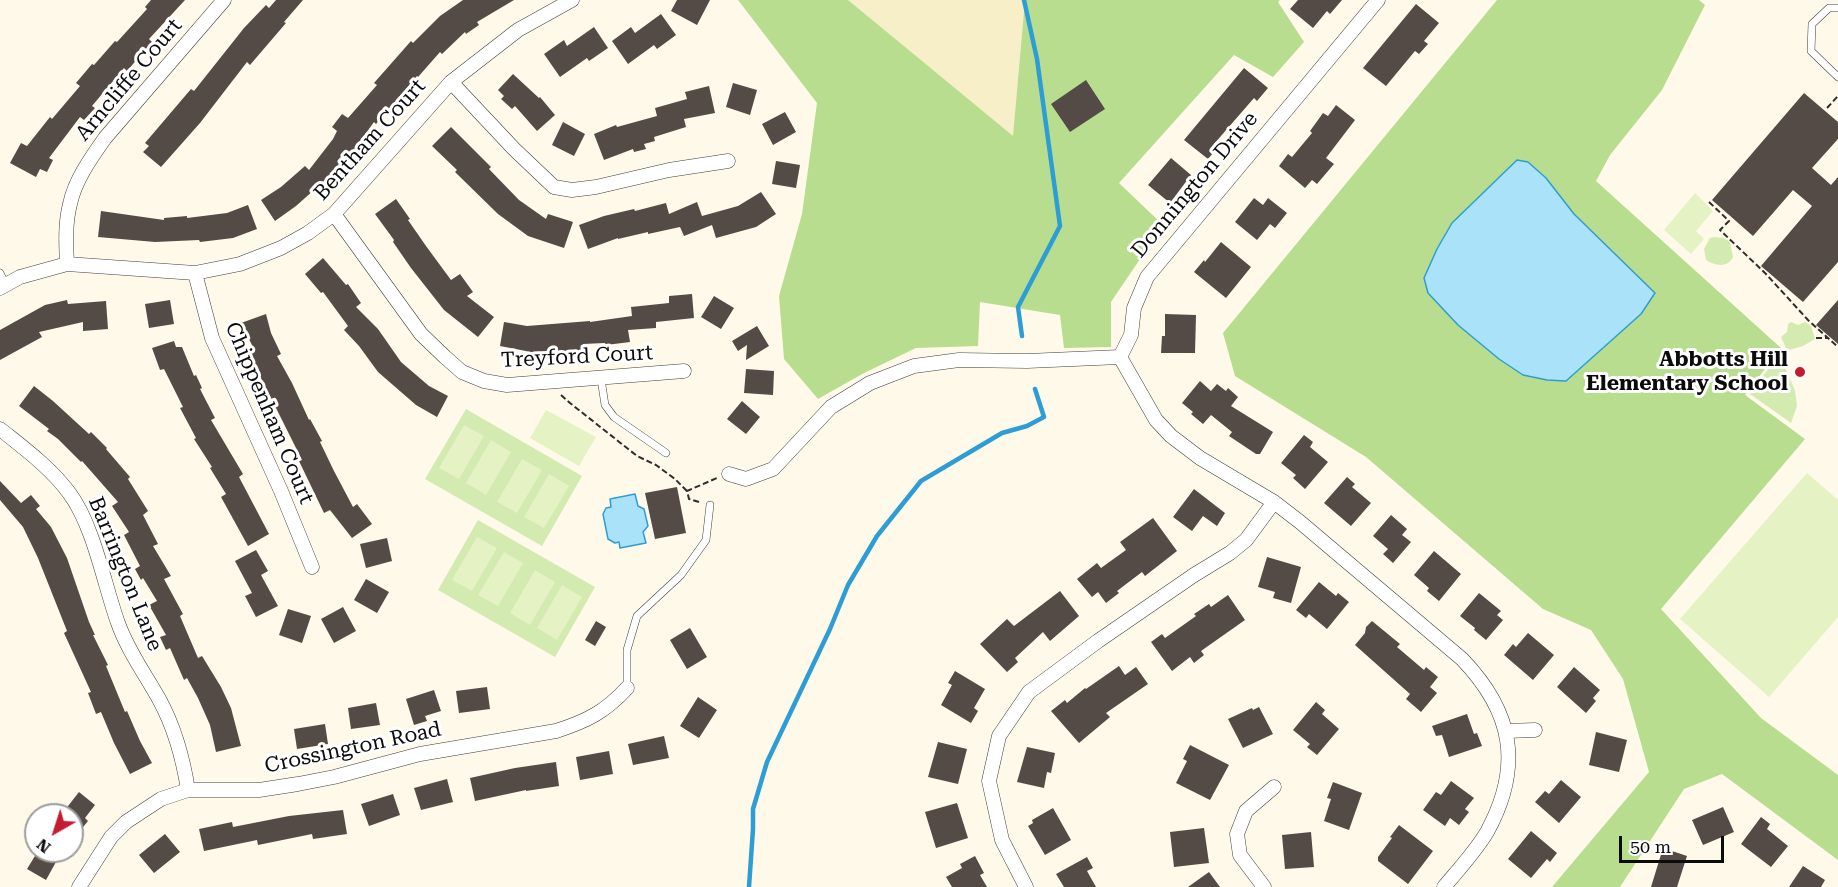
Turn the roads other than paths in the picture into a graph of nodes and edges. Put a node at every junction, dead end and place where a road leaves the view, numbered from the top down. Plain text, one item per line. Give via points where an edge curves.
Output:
1 (224, 0) edge
2 (572, 0) edge
3 (1378, 0) edge
4 (1838, 8) edge
5 (1838, 77) edge
6 (451, 82) junction
7 (728, 161) dead end
8 (334, 213) junction
9 (67, 264) junction
10 (195, 273) junction
11 (2, 282) edge
12 (1120, 357) junction
13 (684, 371) dead end
14 (601, 379) junction
15 (0, 429) edge
16 (666, 453) dead end
17 (729, 474) road end
18 (1274, 502) junction
19 (710, 505) road end
20 (312, 567) dead end
21 (627, 688) joint
22 (1535, 730) dead end
23 (1506, 731) junction
24 (1274, 787) dead end
25 (188, 790) junction
26 (79, 887) edge
27 (1026, 887) edge
28 (1264, 887) edge
29 (1444, 887) edge

1 - 9 street, Arncliffe Court via 88,162 70,201
2 - 6 street, Bentham Court via 518,30
3 - 12 street, Donnington Drive via 1147,277 1134,308 1131,335
4 - 5 lane via 1828,8 1812,24 1811,51
6 - 7 street via 554,187 596,187
6 - 8 street, Bentham Court
8 - 10 street, Bentham Court via 281,248 240,264
8 - 14 street, Treyford Court via 421,334 462,372 507,385
9 - 10 street, Bentham Court
9 - 11 street, Bentham Court
10 - 20 street, Chippenham Court via 212,338
12 - 17 street via 959,360 914,366 870,383 831,407 773,469 747,478
12 - 18 street via 1156,420 1171,436
13 - 14 street, Treyford Court
14 - 16 lane via 605,405 614,417
15 - 25 street, Barrington Lane via 52,472 81,514 129,650 178,742
18 - 23 street via 1462,659 1490,692
18 - 27 street via 1246,540 1230,553 1029,692 999,736 989,781 1002,840
19 - 21 lane via 706,540 681,575 637,616 627,650
21 - 25 street, Crossington Road via 595,716 556,731 420,753 298,784 259,790
22 - 23 street
23 - 29 street via 1507,773 1496,814 1475,850
24 - 28 street via 1246,811 1237,834 1240,855
25 - 26 street, Crossington Road via 161,799 126,822 111,837

